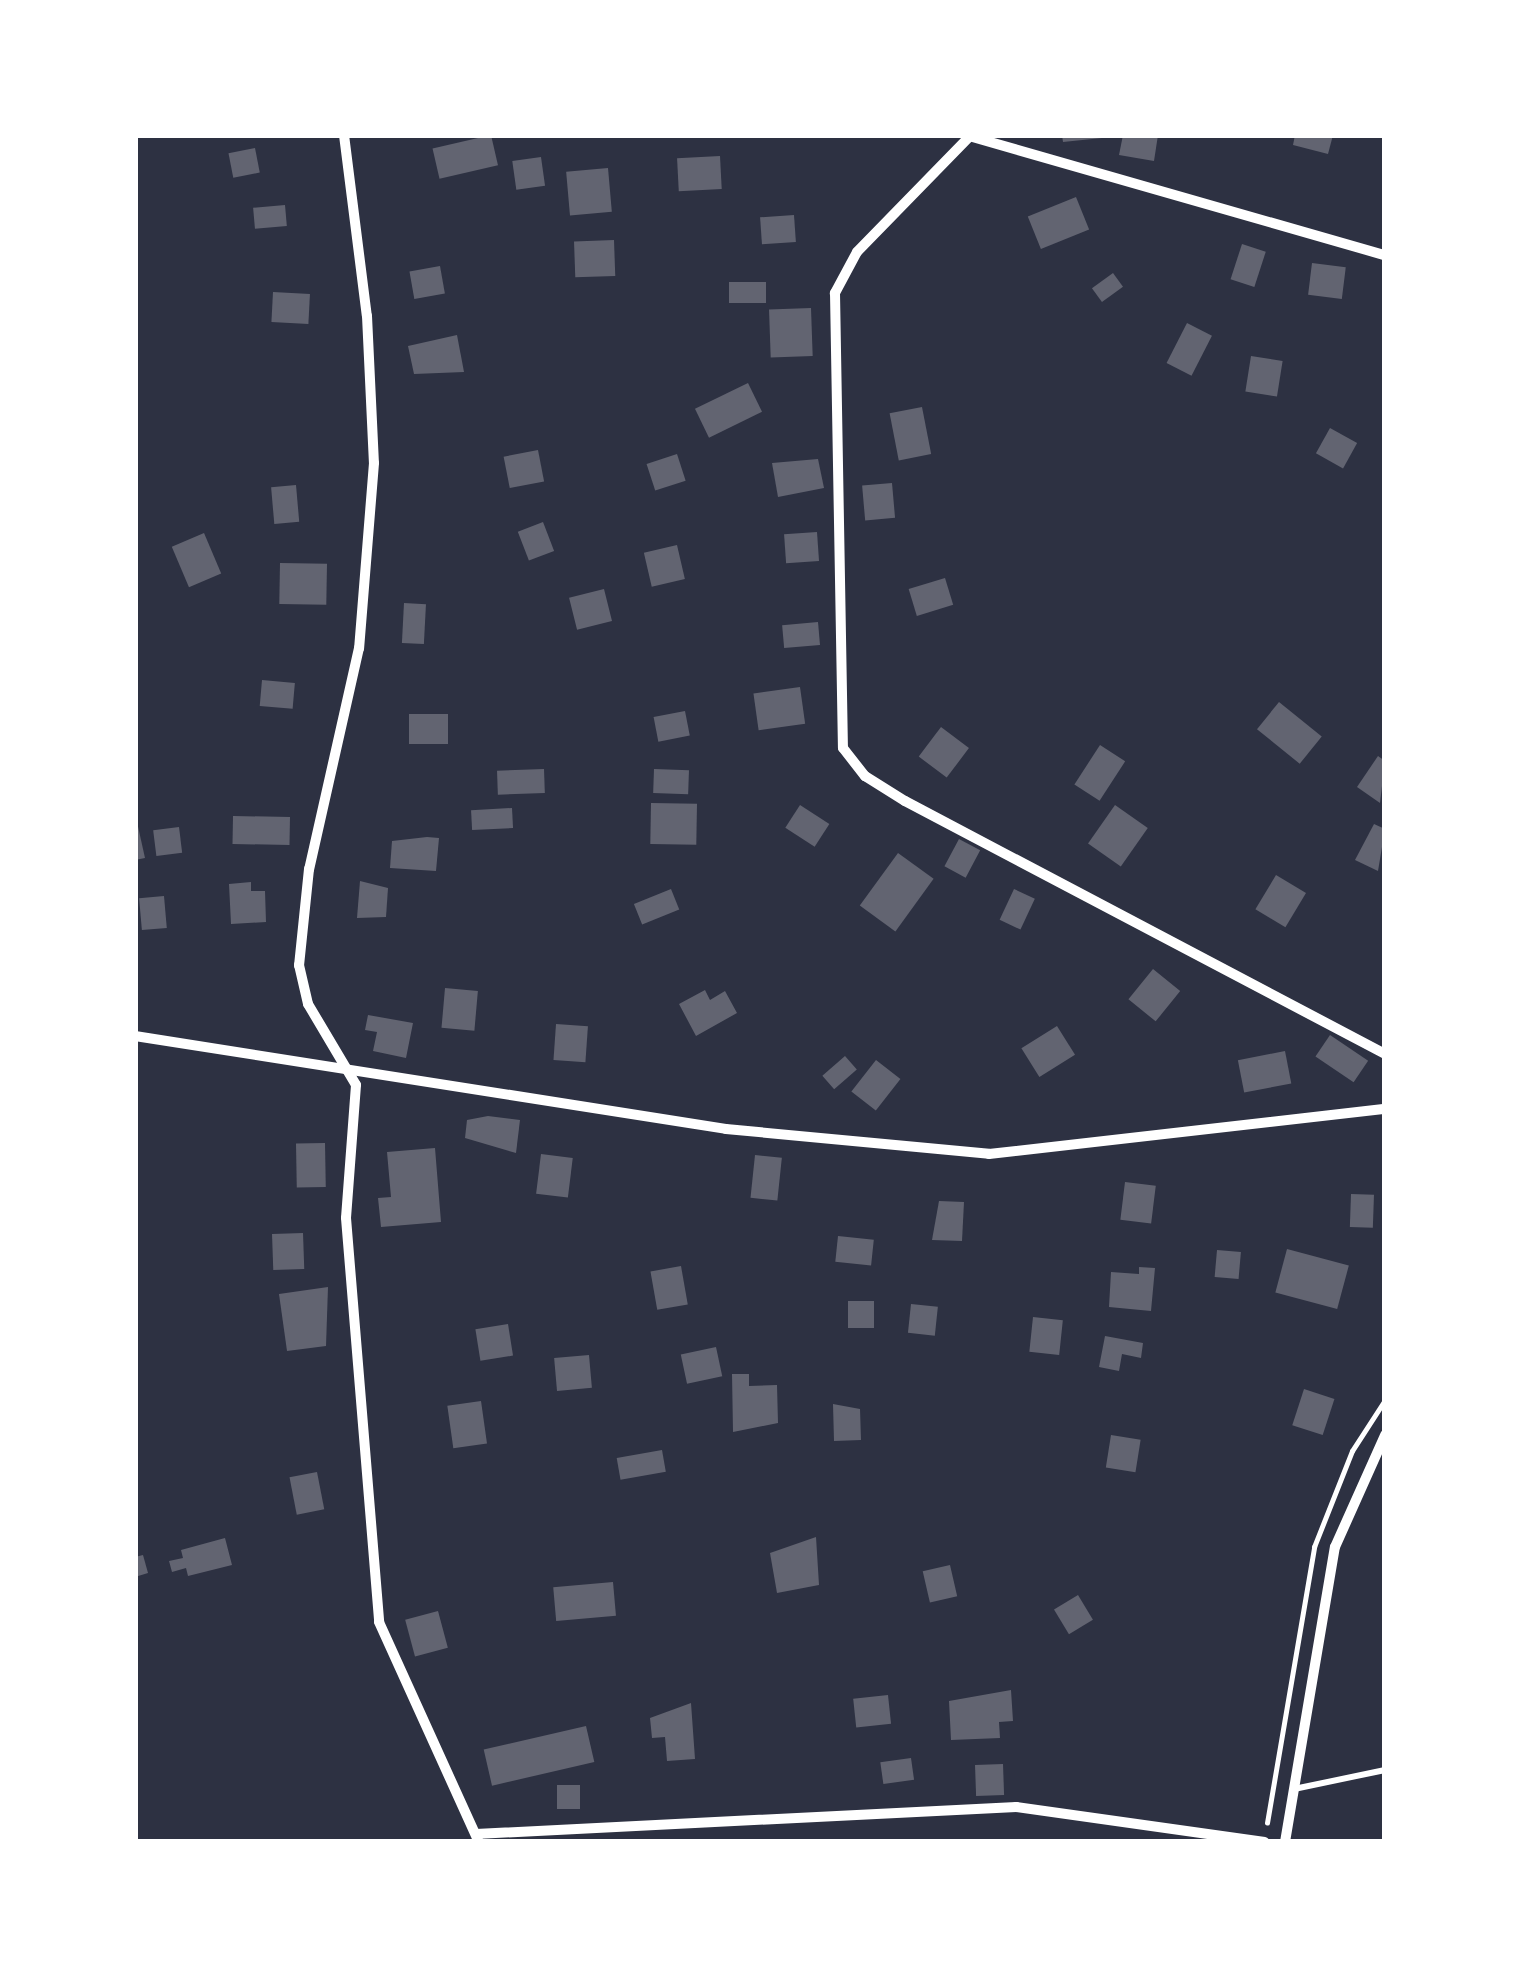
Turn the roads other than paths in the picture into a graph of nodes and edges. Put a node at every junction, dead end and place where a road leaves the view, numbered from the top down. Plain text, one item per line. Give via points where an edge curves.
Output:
1 (344, 135) edge
2 (969, 135) edge
3 (1385, 256) edge
4 (135, 1036) edge
5 (1385, 1054) edge
6 (349, 1070) junction
7 (1385, 1108) edge
8 (1385, 1435) edge
9 (1385, 1770) edge
10 (1290, 1790) junction
11 (478, 1838) edge
12 (1264, 1842) edge
13 (1285, 1842) edge

1 - 6 street via 367,316 374,463 359,648 309,869 299,965 308,1004
2 - 3 street
2 - 5 street via 937,178 857,252 835,292 843,748 865,776 905,801
4 - 6 street
6 - 7 street via 726,1129 988,1154
6 - 11 street via 357,1111 346,1218 380,1622
8 - 10 street via 1335,1547
9 - 10 lane
10 - 13 street
11 - 12 street via 1016,1807

